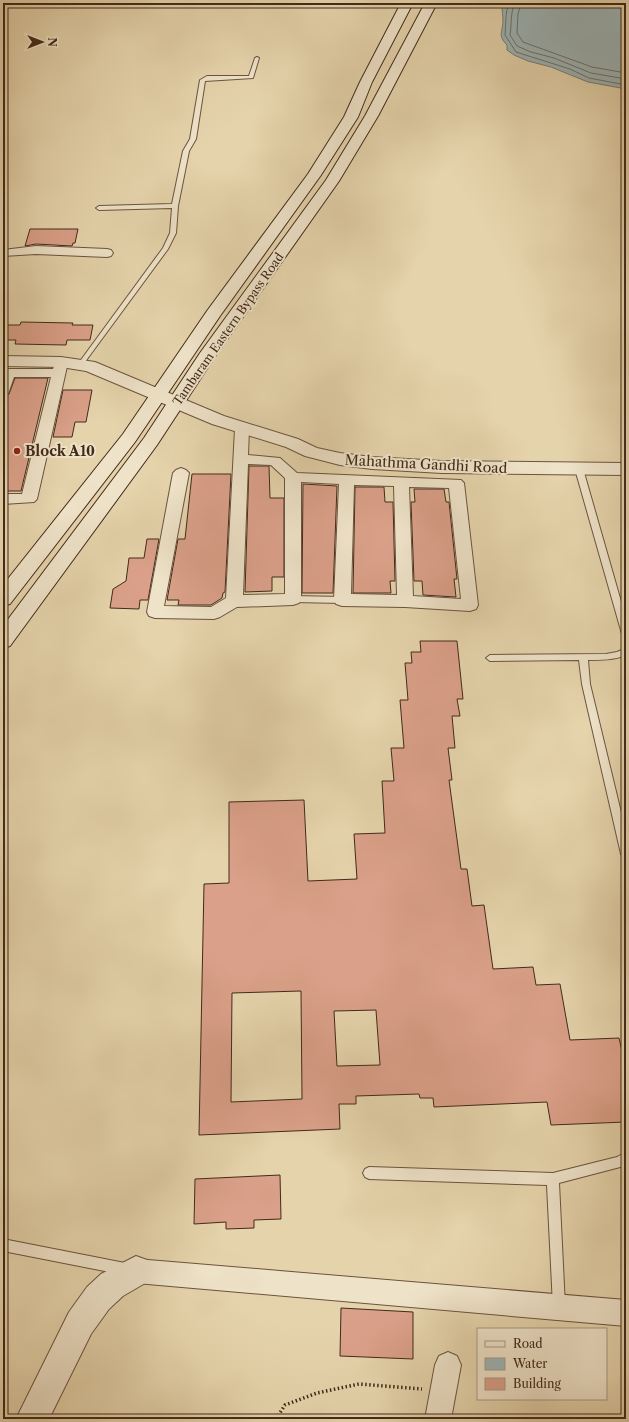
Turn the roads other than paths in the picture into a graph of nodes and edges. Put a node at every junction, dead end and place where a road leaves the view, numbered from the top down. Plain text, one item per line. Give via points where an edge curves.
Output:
1 (408, 3) edge
2 (431, 3) edge
3 (257, 58) dead end
4 (175, 206) junction
5 (99, 208) dead end
6 (3, 251) edge
7 (107, 253) dead end
8 (80, 365) junction
9 (60, 367) junction
10 (5, 369) edge
11 (3, 391) edge
12 (158, 394) junction
13 (176, 402) junction
14 (242, 429) junction
15 (241, 459) junction
16 (579, 469) junction
17 (626, 469) edge
18 (181, 474) dead end
19 (294, 477) junction
20 (347, 480) junction
21 (401, 482) junction
22 (5, 502) edge
23 (3, 599) edge
24 (293, 599) junction
25 (342, 600) junction
26 (234, 601) junction
27 (405, 601) junction
28 (626, 634) edge
29 (3, 641) edge
30 (626, 651) edge
31 (582, 657) junction
32 (490, 658) dead end
33 (626, 854) edge
34 (626, 1158) edge
35 (369, 1173) dead end
36 (553, 1179) junction
37 (3, 1245) edge
38 (136, 1271) junction
39 (559, 1307) junction
40 (626, 1313) edge
41 (448, 1365) dead end
42 (32, 1419) edge
43 (438, 1419) edge

1 - 12 main road, Tambaram Eastern Bypass Road via 366,82 351,117 329,153
2 - 13 main road, Tambaram Eastern Bypass Road via 390,85 348,156 319,201 250,293
3 - 4 lane via 251,77 203,80 193,139 186,151
4 - 5 lane
4 - 8 lane via 173,233 166,248
6 - 7 street
8 - 9 main road, Mahathma Gandhi Road
8 - 12 main road, Mahathma Gandhi Road
9 - 10 main road, Mahathma Gandhi Road
9 - 22 street via 29,499
10 - 11 street
12 - 13 main road, Mahathma Gandhi Road
12 - 23 main road, Tambaram Eastern Bypass Road via 111,462
13 - 14 main road, Mahathma Gandhi Road
13 - 29 main road, Tambaram Eastern Bypass Road via 107,502
14 - 15 street
14 - 16 main road, Mahathma Gandhi Road via 292,443 322,456 372,463 472,468
15 - 19 street via 275,461
15 - 26 street
16 - 17 main road, Mahathma Gandhi Road
16 - 28 lane
18 - 26 street via 155,612 214,613
19 - 20 street
19 - 24 street
20 - 21 street
20 - 25 street
21 - 27 street
21 - 27 street via 456,483 470,605
24 - 25 lane
24 - 26 street
25 - 27 street
30 - 31 lane via 624,654
31 - 32 lane
31 - 33 lane
34 - 36 lane via 620,1162
35 - 36 lane
36 - 39 lane
37 - 38 lane
38 - 39 street
38 - 42 main road via 112,1285 98,1298 80,1323
39 - 40 street
41 - 43 street

